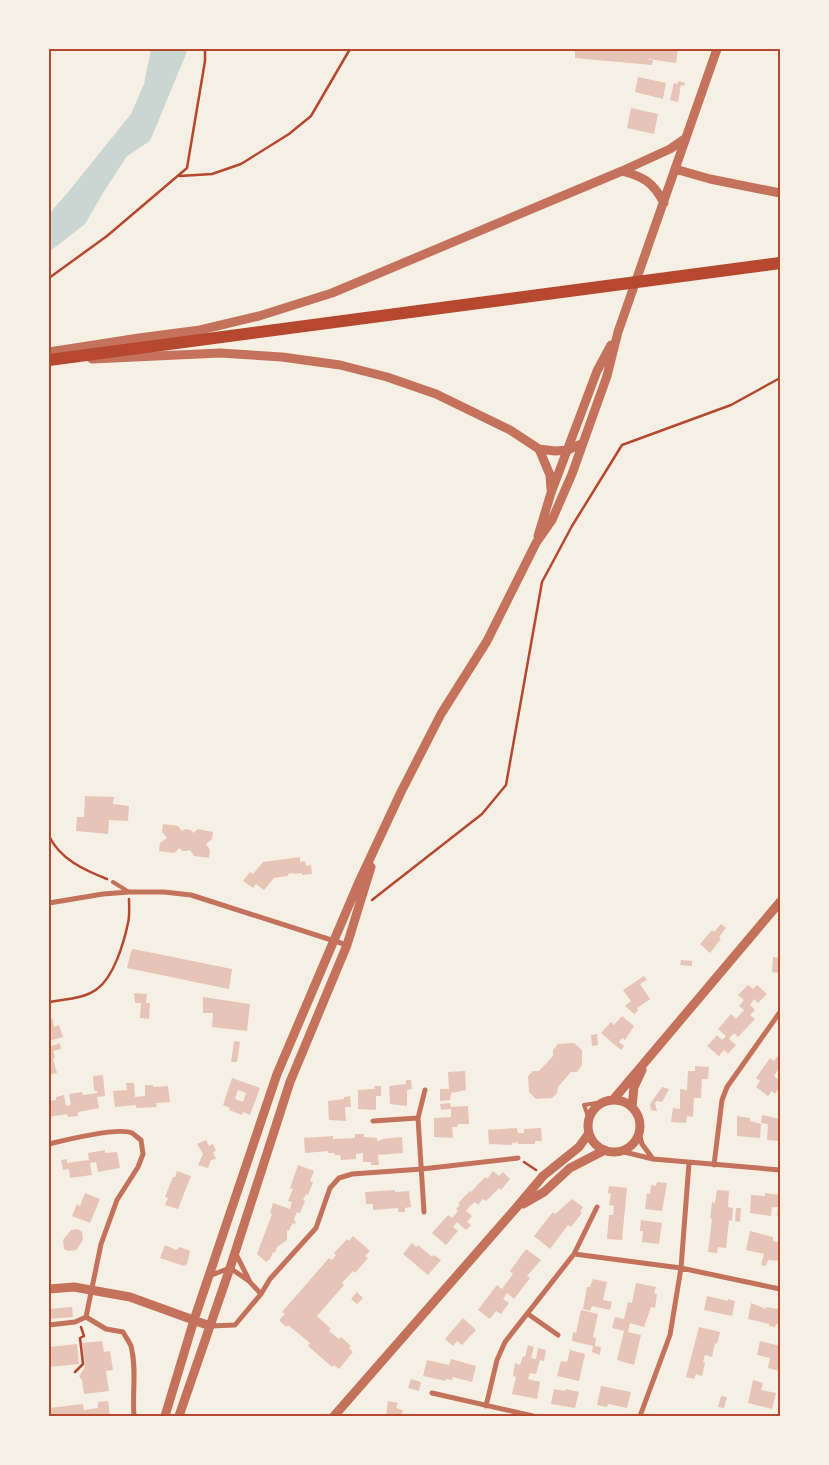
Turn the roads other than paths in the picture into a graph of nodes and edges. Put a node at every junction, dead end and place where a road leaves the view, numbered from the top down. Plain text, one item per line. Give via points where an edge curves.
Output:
1 (717, 49) edge
2 (686, 138) junction
3 (675, 169) junction
4 (622, 171) junction
5 (780, 193) edge
6 (664, 203) junction
7 (780, 263) edge
8 (618, 332) junction
9 (49, 352) edge
10 (49, 361) edge
11 (583, 443) junction
12 (539, 449) junction
13 (568, 450) junction
14 (551, 493) junction
15 (536, 543) junction
16 (379, 840) junction
17 (112, 882) road end
18 (129, 892) junction
19 (780, 902) edge
20 (49, 903) edge
21 (334, 942) junction
22 (347, 944) junction
23 (780, 1012) edge
24 (646, 1060) junction
25 (425, 1090) dead end
26 (613, 1100) junction
27 (632, 1107) junction
28 (418, 1118) junction
29 (373, 1121) dead end
30 (589, 1133) junction
31 (639, 1133) junction
32 (49, 1144) edge
33 (605, 1150) junction
34 (620, 1151) junction
35 (518, 1158) road end
36 (653, 1159) junction
37 (689, 1163) junction
38 (714, 1165) junction
39 (422, 1169) junction
40 (780, 1170) edge
41 (597, 1207) dead end
42 (516, 1208) junction
43 (424, 1212) dead end
44 (235, 1251) junction
45 (574, 1254) junction
46 (230, 1268) junction
47 (681, 1268) junction
48 (209, 1276) junction
49 (249, 1280) junction
50 (49, 1289) edge
51 (92, 1289) junction
52 (780, 1289) edge
53 (261, 1294) junction
54 (528, 1314) junction
55 (86, 1317) junction
56 (194, 1320) junction
57 (49, 1325) edge
58 (210, 1326) junction
59 (558, 1335) dead end
60 (432, 1393) dead end
61 (486, 1406) junction
62 (134, 1416) edge
63 (165, 1416) edge
64 (179, 1416) edge
65 (334, 1416) edge
66 (533, 1416) edge
67 (640, 1416) edge

1 - 2 street
2 - 3 street
2 - 4 street
3 - 5 street
3 - 6 street
4 - 6 street via 651,182
4 - 9 street via 332,293 200,330
6 - 8 street
7 - 10 main road
8 - 11 street via 607,376
8 - 13 street via 597,371
10 - 12 street via 220,353 340,365 436,394 510,430
11 - 13 street
11 - 15 street via 552,520
12 - 13 street
12 - 14 street via 550,475
13 - 14 street
14 - 15 street
15 - 16 street via 487,641 441,714
16 - 21 street
16 - 22 street
17 - 18 lane
18 - 20 street
18 - 21 street via 191,895
19 - 24 street
21 - 22 street
21 - 48 street via 277,1074
22 - 44 street via 290,1082
23 - 38 street via 727,1087 722,1100
24 - 26 street
24 - 27 street via 634,1087
25 - 28 street
26 - 27 street
26 - 30 street via 594,1109 589,1119
27 - 31 street via 639,1118
28 - 29 street
28 - 39 street
30 - 33 street via 594,1143
30 - 42 street via 579,1147 543,1176
31 - 34 street via 632,1145
31 - 36 street via 642,1144
32 - 51 street via 119,1132 131,1133 141,1140 143,1154 138,1167 117,1200 100,1244
33 - 34 street
33 - 42 street via 570,1168 544,1192
34 - 36 street
35 - 39 street
36 - 37 street
37 - 38 street
37 - 47 street
38 - 40 street
39 - 43 street
39 - 53 street via 352,1174 339,1178 330,1188 316,1228 270,1279
41 - 45 street
42 - 65 street
44 - 46 street
44 - 49 street
45 - 47 street
45 - 54 street
46 - 48 street
46 - 49 street
46 - 58 street
47 - 52 street
47 - 67 street via 670,1335
48 - 56 street
49 - 53 street
50 - 51 street
51 - 55 street
51 - 56 street via 130,1297
53 - 58 street via 235,1325
54 - 59 street
54 - 61 street via 505,1342 497,1360
55 - 57 street
55 - 62 street via 106,1329 123,1332 130,1344 135,1388 132,1398
56 - 58 street
56 - 63 street
58 - 64 street
60 - 61 street
61 - 66 street

